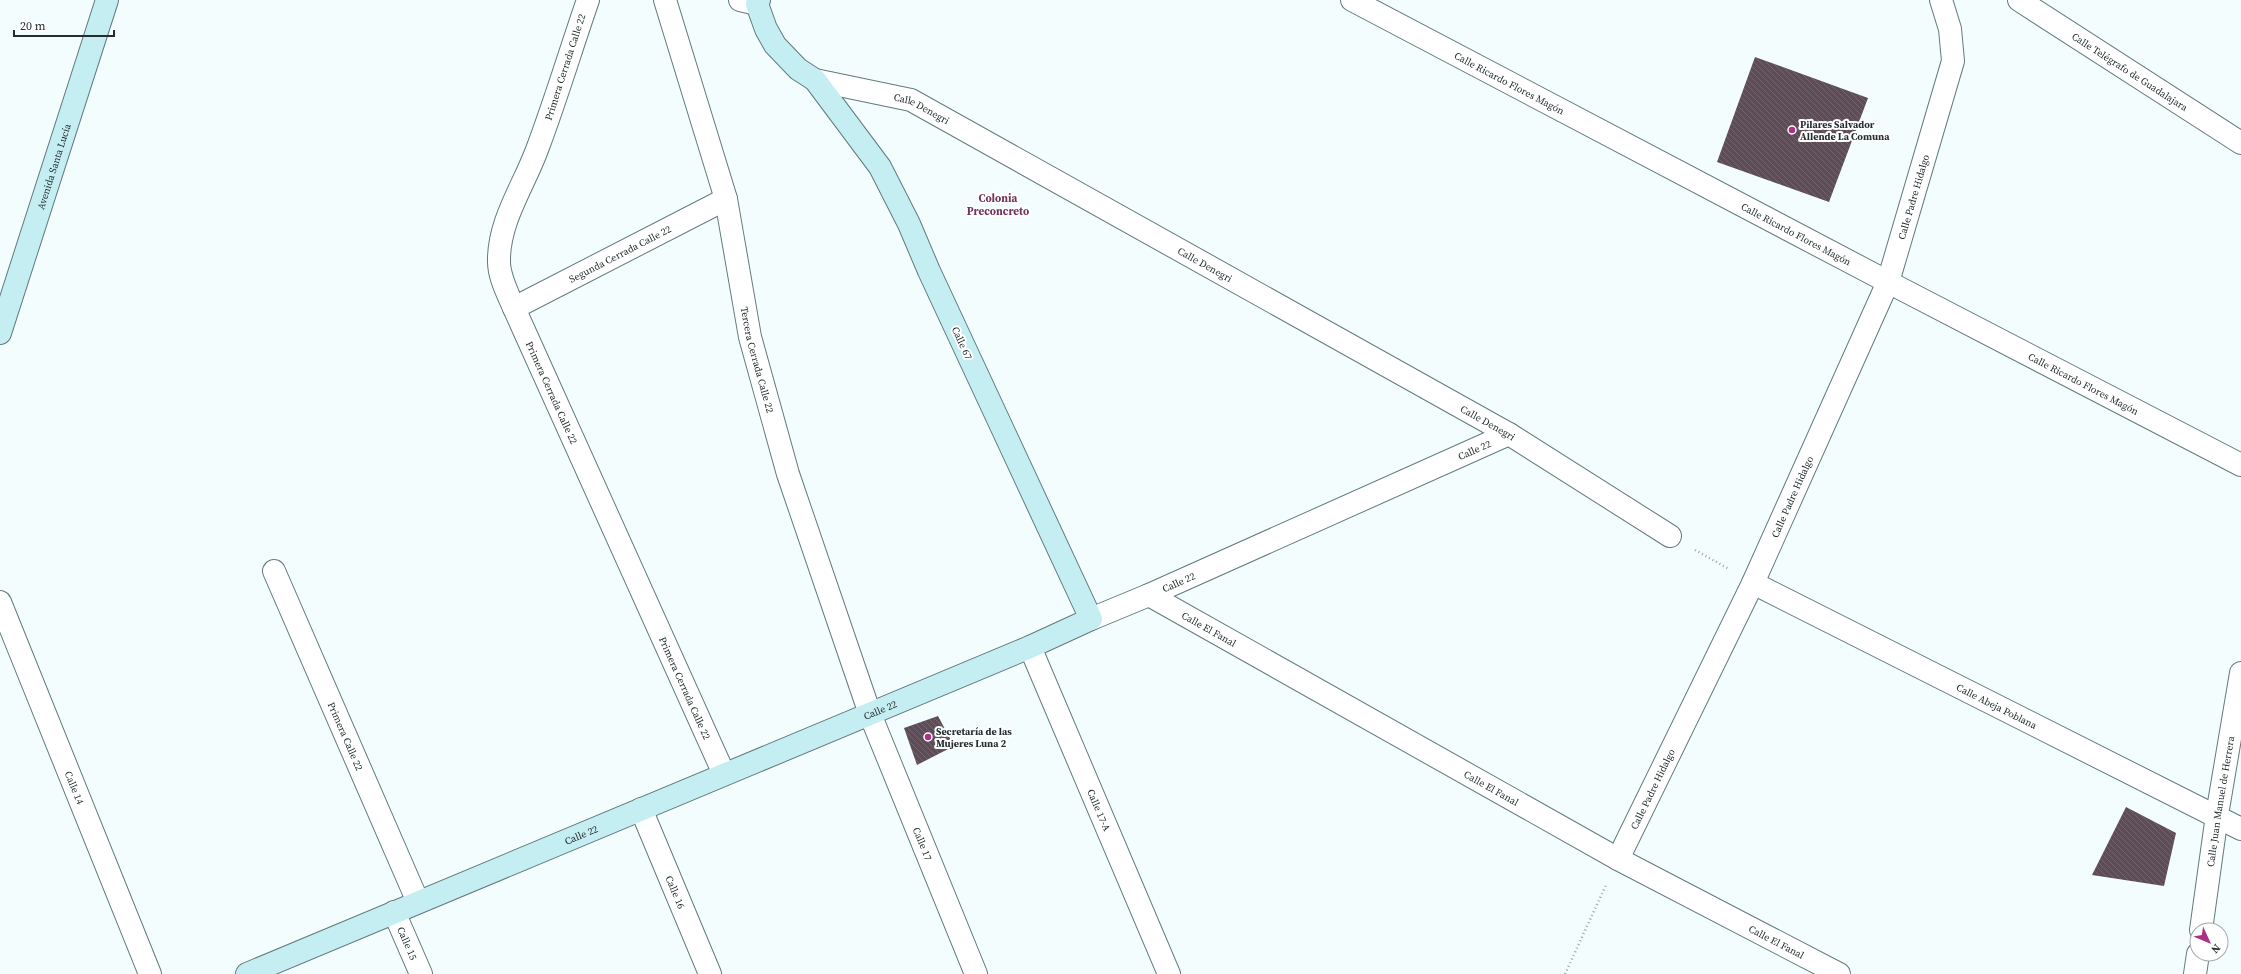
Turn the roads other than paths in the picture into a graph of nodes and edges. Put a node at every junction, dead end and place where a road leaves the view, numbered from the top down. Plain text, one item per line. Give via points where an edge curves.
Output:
1 (107, 0) edge
2 (588, 0) edge
3 (665, 0) edge
4 (1352, 0) edge
5 (1941, 0) edge
6 (2019, 0) edge
7 (752, 1) edge
8 (815, 80) junction
9 (2241, 143) edge
10 (726, 199) junction
11 (1888, 282) junction
12 (514, 308) junction
13 (0, 333) edge
14 (1509, 434) junction
15 (2241, 465) edge
16 (1670, 536) road end
17 (274, 571) dead end
18 (1753, 583) junction
19 (1149, 595) junction
20 (0, 602) edge
21 (1091, 619) junction
22 (1030, 647) junction
23 (2241, 673) edge
24 (870, 714) junction
25 (724, 774) junction
26 (641, 809) junction
27 (2217, 815) junction
28 (2241, 829) edge
29 (1618, 859) junction
30 (418, 902) junction
31 (394, 912) junction
32 (2202, 922) edge
33 (2197, 962) edge
34 (150, 974) edge
35 (247, 974) edge
36 (421, 974) edge
37 (710, 974) edge
38 (976, 974) edge
39 (1169, 974) edge
40 (1839, 974) edge
41 (2196, 974) edge

1 - 13 street, Avenida Santa Lucía
2 - 12 street, Primera Cerrada Calle 22 via 538,148 507,219 500,244 498,263
3 - 10 street, Tercera Cerrada Calle 22
4 - 11 street, Calle Ricardo Flores Magón
5 - 11 street, Calle Padre Hidalgo via 1950,30 1953,61
6 - 9 street, Calle Telégrafo de Guadalajara
7 - 8 street, Calle Denegri via 775,45 798,69
8 - 14 street, Calle Denegri via 911,100
8 - 21 street, Calle 67 via 880,167 909,224 935,286
10 - 12 street, Segunda Cerrada Calle 22
10 - 24 street, Tercera Cerrada Calle 22 via 750,337 788,474
11 - 15 street, Calle Ricardo Flores Magón
11 - 18 street, Calle Padre Hidalgo
12 - 25 street, Primera Cerrada Calle 22
14 - 16 street, Calle Denegri
14 - 19 street, Calle 22
17 - 30 street, Primera Calle 22
18 - 27 street, Calle Abeja Poblana
18 - 29 street, Calle Padre Hidalgo
19 - 21 street, Calle 22
19 - 29 street, Calle El Fanal
20 - 34 street, Calle 14
21 - 22 street, Calle 22
22 - 24 street, Calle 22
22 - 39 street, Calle 17-A
23 - 27 street, Calle Juan Manuel de Herrera
24 - 25 street, Calle 22
24 - 38 street, Calle 17
25 - 26 street, Calle 22
26 - 30 street, Calle 22
26 - 37 street, Calle 16
27 - 28 street, Calle Abeja Poblana
27 - 32 street, Calle Juan Manuel de Herrera
29 - 40 street, Calle El Fanal
30 - 31 street, Calle 22
31 - 35 street, Calle 22
31 - 36 street, Calle 15
33 - 41 street

